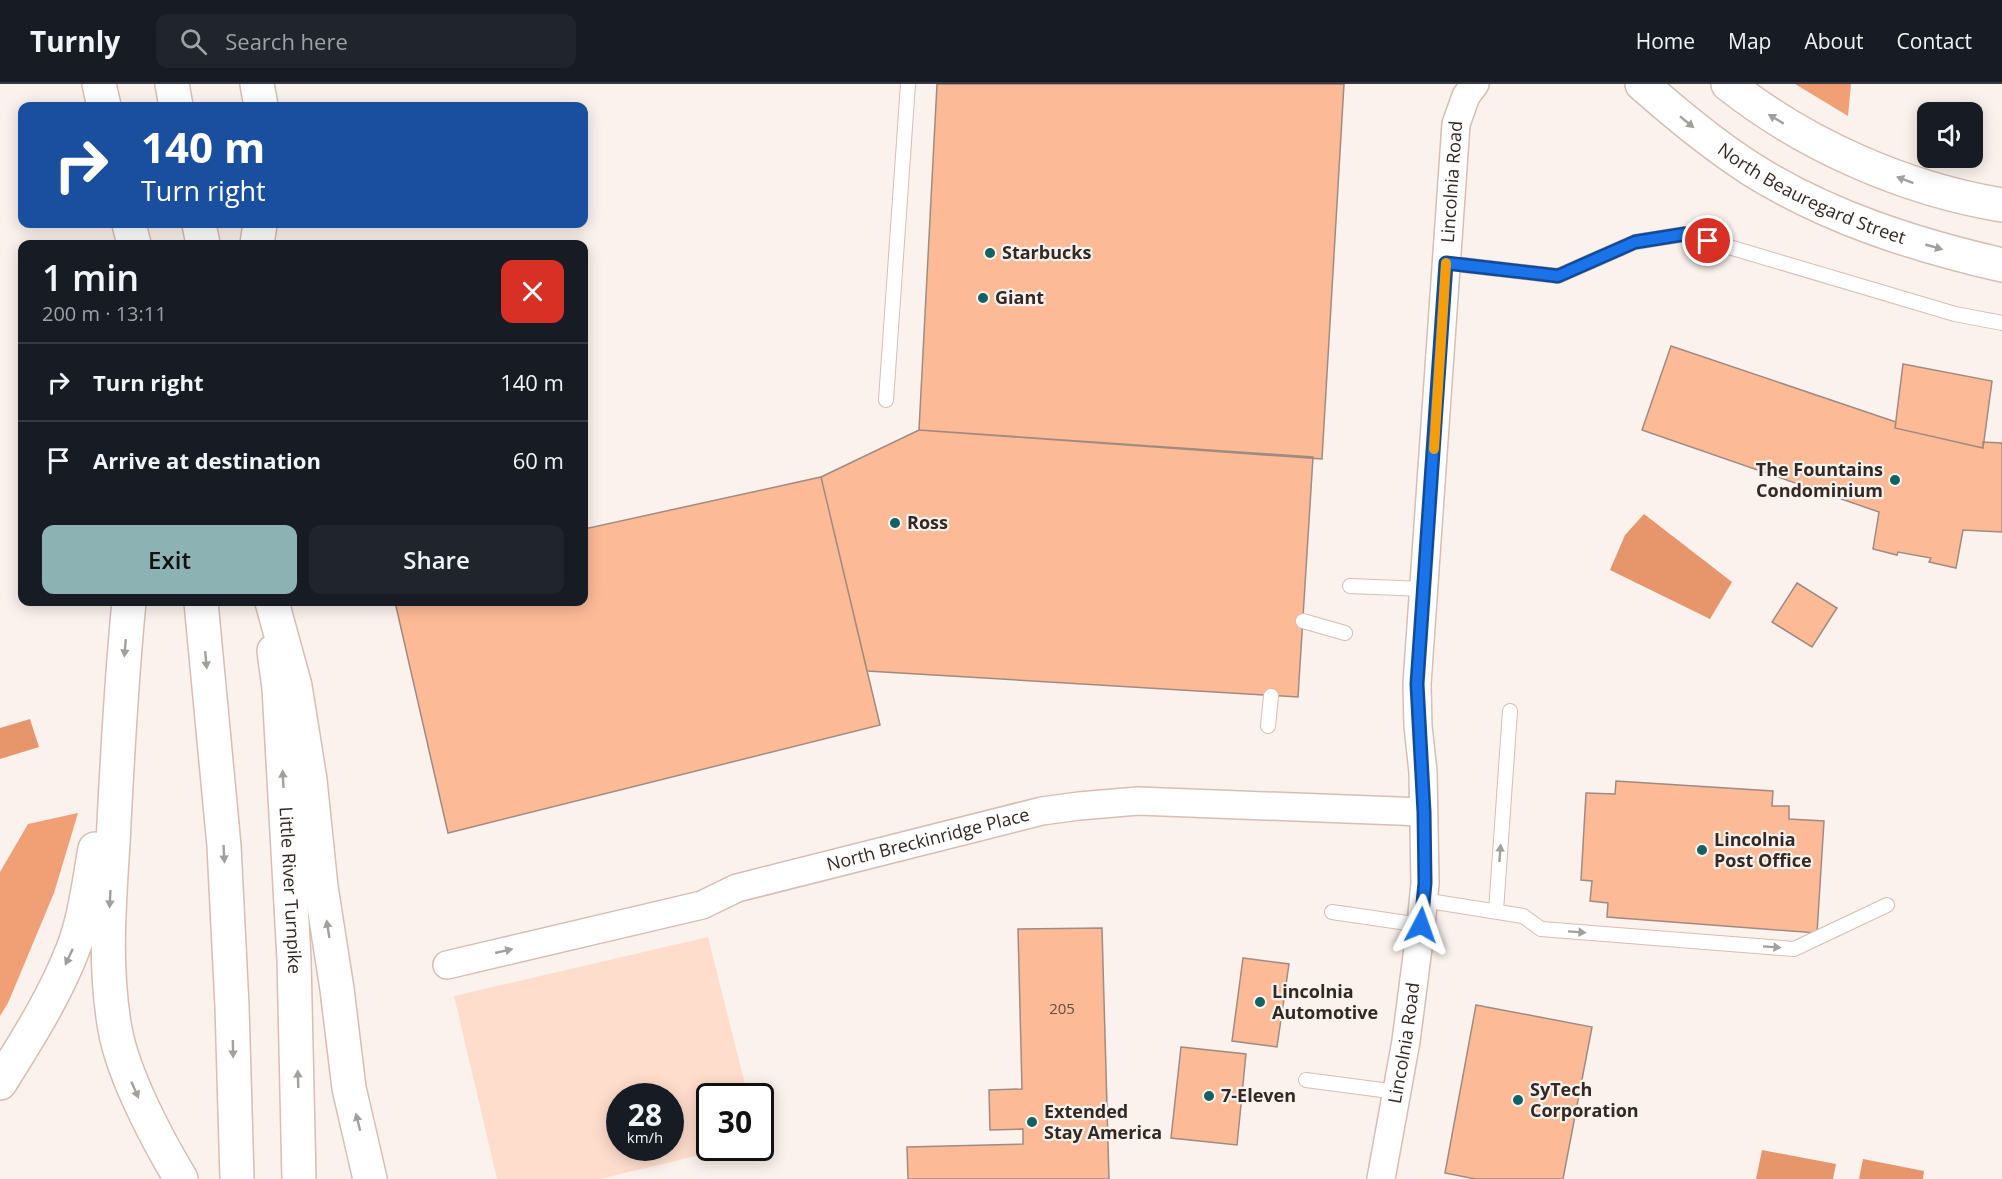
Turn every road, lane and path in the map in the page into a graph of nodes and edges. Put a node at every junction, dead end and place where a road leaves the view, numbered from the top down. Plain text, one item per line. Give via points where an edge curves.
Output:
1 (99, 84) edge
2 (172, 84) edge
3 (257, 84) edge
4 (908, 84) edge
5 (1475, 84) edge
6 (1642, 84) edge
7 (1728, 84) edge
8 (103, 102) edge
9 (175, 102) edge
10 (260, 102) edge
11 (2002, 205) edge
12 (1446, 263) junction
13 (2002, 265) edge
14 (2002, 323) edge
15 (886, 400) dead end
16 (1350, 586) dead end
17 (1424, 590) junction
18 (129, 606) edge
19 (201, 606) edge
20 (267, 606) edge
21 (273, 606) edge
22 (1303, 621) dead end
23 (1345, 633) dead end
24 (120, 694) junction
25 (1271, 696) dead end
26 (1510, 711) dead end
27 (1268, 726) dead end
28 (1424, 812) junction
29 (1887, 904) dead end
30 (1496, 911) junction
31 (1332, 912) dead end
32 (1422, 912) junction
33 (447, 965) dead end
34 (1306, 1080) dead end
35 (0, 1083) edge
36 (1397, 1092) junction
37 (177, 1173) edge
38 (237, 1179) edge
39 (299, 1179) edge
40 (370, 1179) edge
41 (1381, 1179) edge

1 - 8 main road
2 - 9 main road
3 - 10 main road
4 - 15 lane
5 - 12 street, Lincolnia Road via 1456,124
6 -> 13 main road, North Beauregard Street via 1751,169 1822,207 1895,236
11 -> 7 main road via 1913,183 1847,156 1767,113
12 - 14 lane via 1558,276 1635,242 1685,234 1955,314
12 - 17 street, Lincolnia Road
16 - 17 lane
17 - 28 street, Lincolnia Road via 1417,684
18 -> 24 main road
19 -> 38 main road via 224,858
39 -> 20 main road, Little River Turnpike via 294,958 279,688
40 -> 21 main road via 350,1088 295,686
22 - 23 lane
24 -> 35 main road via 98,834 74,948 28,1040
24 -> 37 main road via 107,947 115,1031 128,1074
25 - 27 lane
30 -> 26 lane
28 - 32 street, Lincolnia Road
33 -> 28 street, North Breckinridge Place via 702,905 737,888 1031,814 1079,806 1138,801
30 -> 29 lane via 1523,916 1541,929 1794,949
30 - 32 lane
31 - 32 lane
32 - 36 street, Lincolnia Road
34 - 36 lane
36 - 41 street, Lincolnia Road

